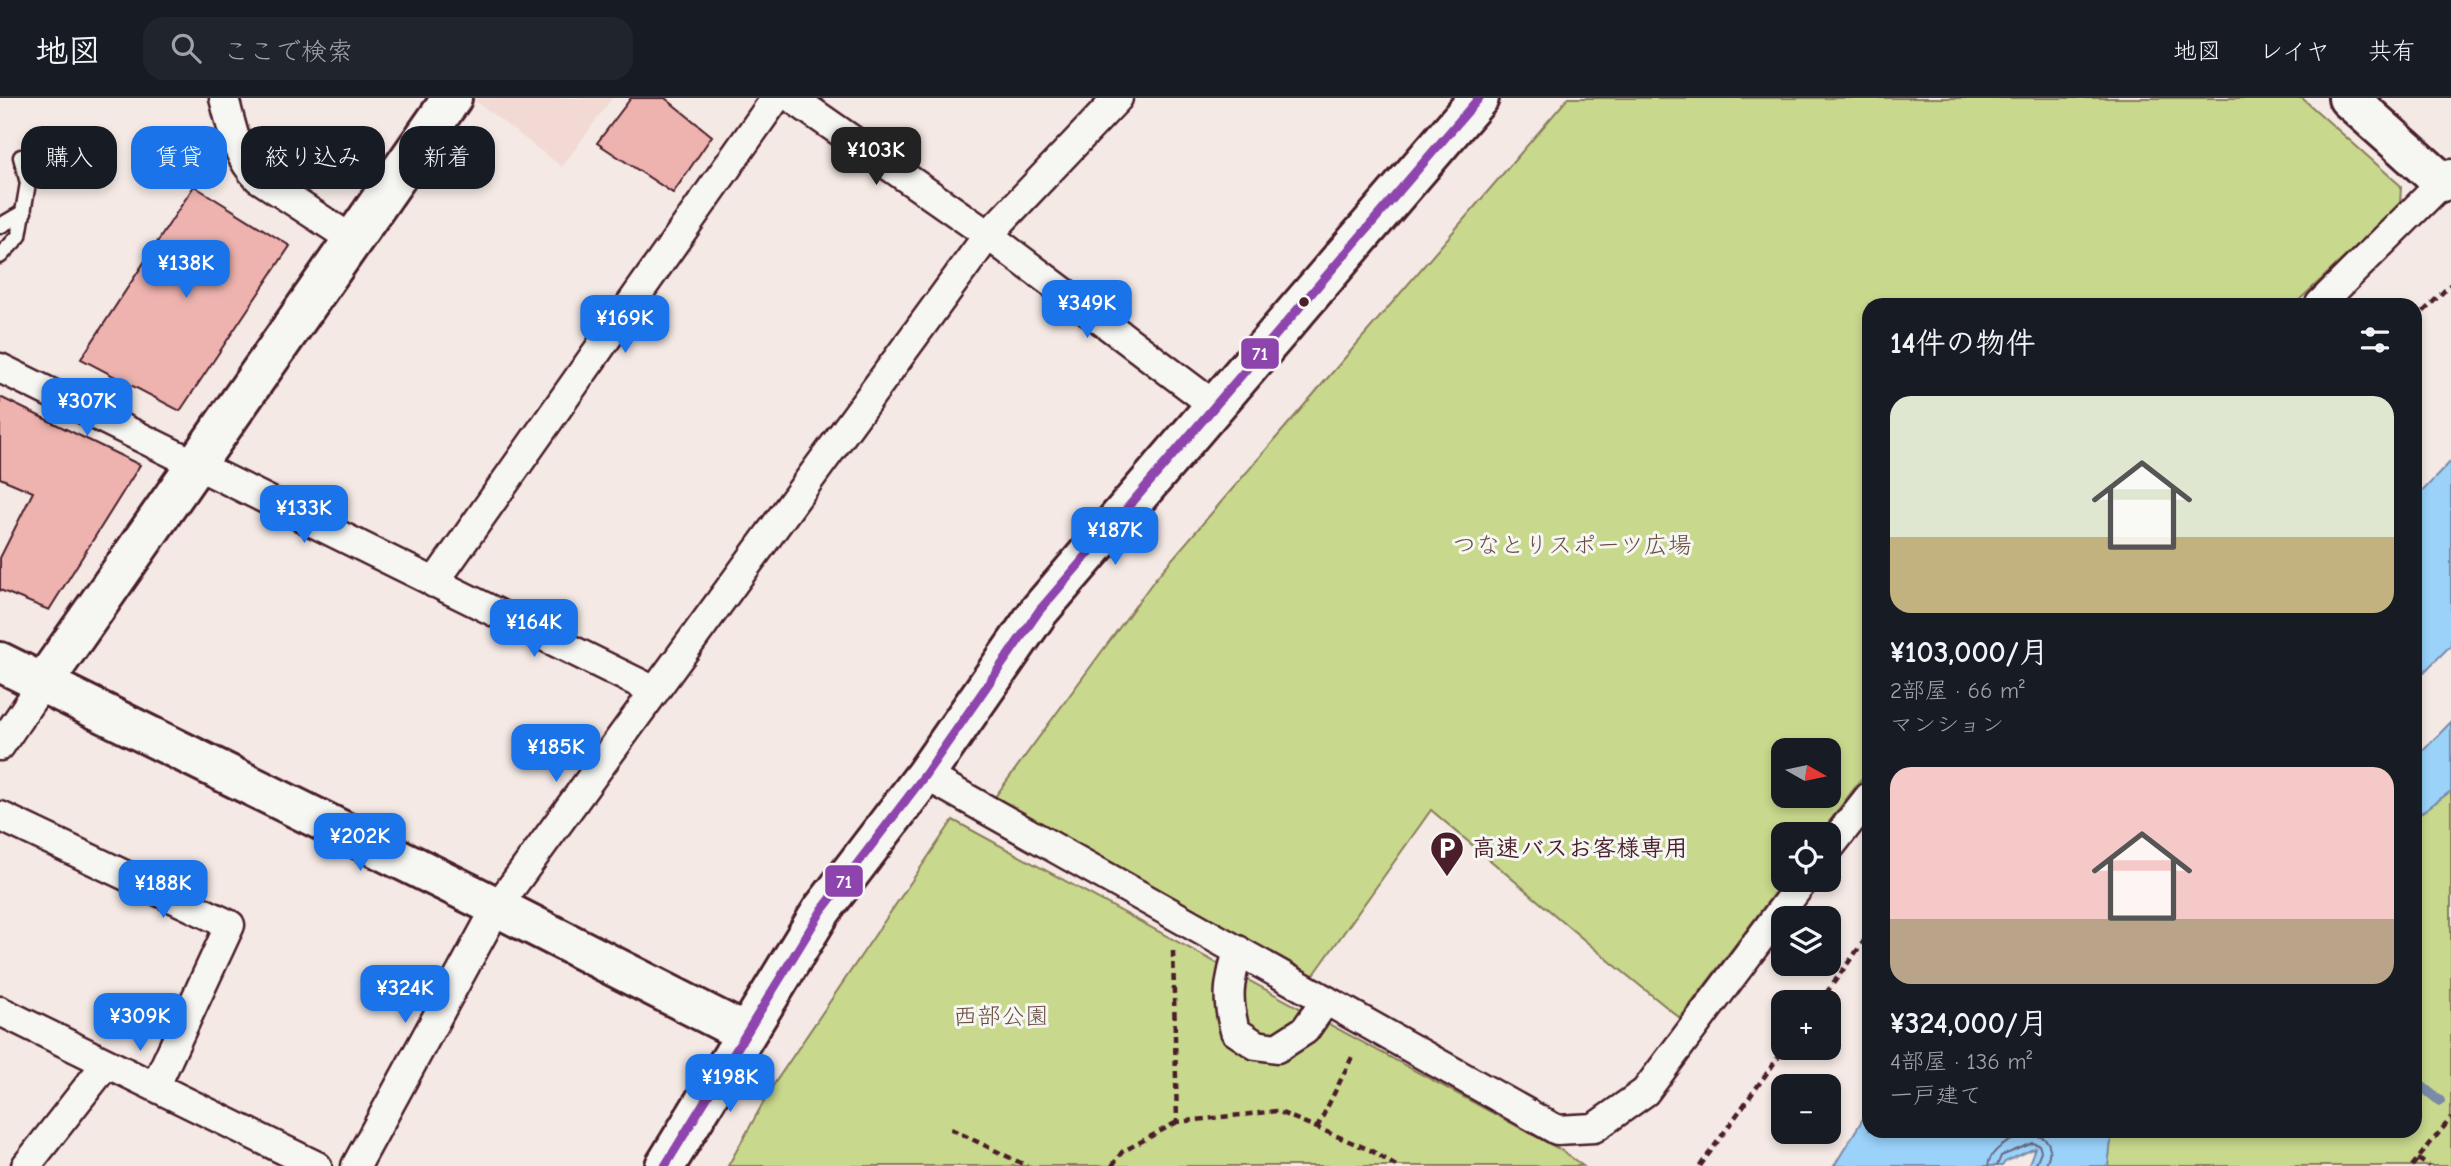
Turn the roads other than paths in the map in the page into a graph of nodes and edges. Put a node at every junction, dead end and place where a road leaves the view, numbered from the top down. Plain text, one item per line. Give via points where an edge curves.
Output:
1 (224, 98) edge
2 (452, 98) edge
3 (776, 98) edge
4 (792, 98) edge
5 (1118, 98) edge
6 (1479, 98) edge
7 (2348, 98) edge
8 (2446, 178) edge
9 (27, 189) edge
10 (24, 212) junction
11 (0, 226) edge
12 (988, 235) junction
13 (353, 240) junction
14 (0, 256) edge
15 (2326, 298) edge
16 (0, 368) edge
17 (1215, 406) junction
18 (195, 464) junction
19 (434, 583) junction
20 (0, 662) edge
21 (43, 683) junction
22 (655, 691) junction
23 (0, 746) edge
24 (925, 775) junction
25 (1862, 806) edge
26 (0, 816) edge
27 (1841, 833) edge
28 (1795, 892) edge
29 (496, 907) junction
30 (1238, 950) junction
31 (1326, 1000) junction
32 (0, 1011) edge
33 (745, 1033) junction
34 (106, 1064) junction
35 (155, 1087) junction
36 (26, 1166) edge
37 (317, 1166) edge
38 (356, 1166) edge
39 (665, 1166) edge

1 - 13 street via 248,168
2 - 13 street
3 - 19 street
4 - 12 street
5 - 12 street
6 - 17 street
7 - 8 street
8 - 15 street
9 - 10 lane
10 - 11 lane
10 - 14 lane via 19,236
12 - 17 street
12 - 22 street
13 - 18 street
16 - 18 street
17 - 24 street via 1039,611
18 - 19 street
18 - 21 street
19 - 22 street
20 - 21 street
21 - 23 street
21 - 29 street
22 - 29 street
24 - 30 street
24 - 33 street via 822,911
25 - 27 street
26 - 35 street via 230,925
28 - 31 street via 1645,1092 1594,1128 1557,1129
29 - 33 street
29 - 38 street
30 - 31 street
30 - 31 street via 1228,1006 1235,1031 1256,1045 1277,1048 1305,1030
32 - 34 street
33 - 39 street
34 - 35 street
34 - 36 street
35 - 37 street

